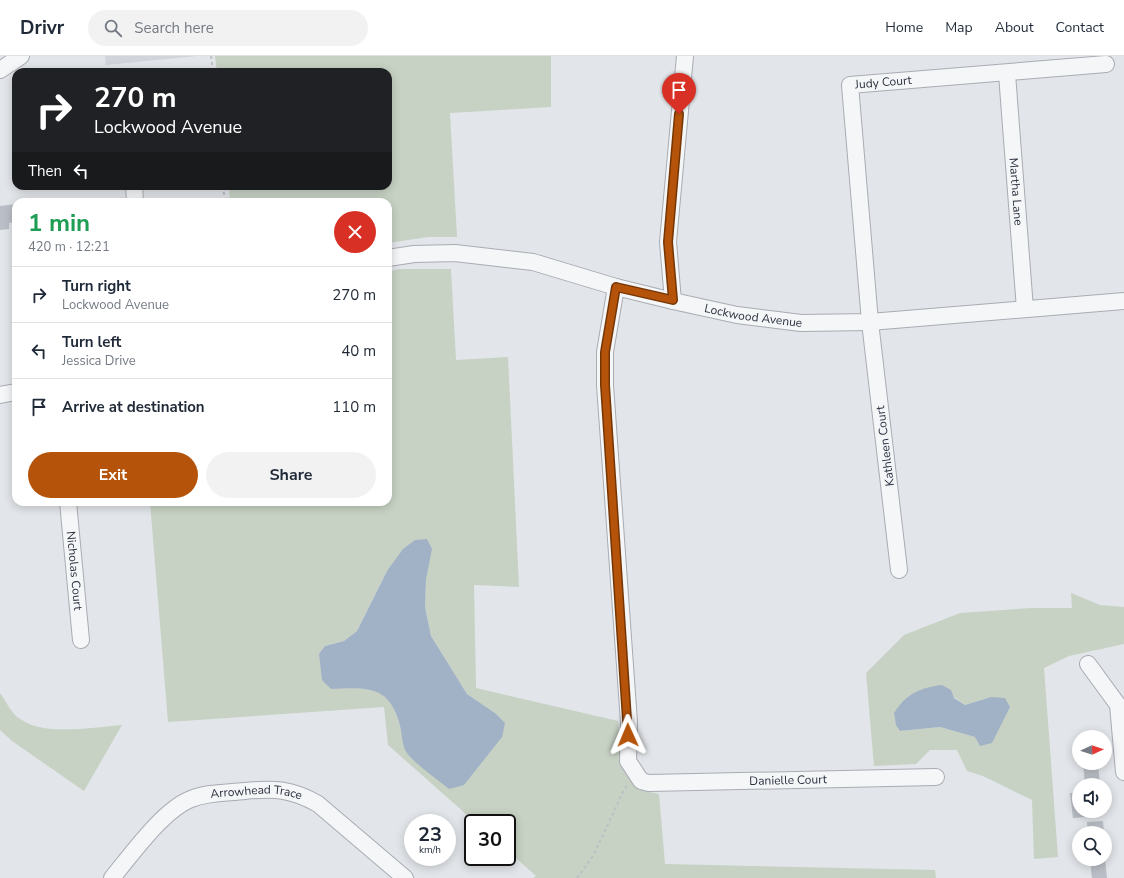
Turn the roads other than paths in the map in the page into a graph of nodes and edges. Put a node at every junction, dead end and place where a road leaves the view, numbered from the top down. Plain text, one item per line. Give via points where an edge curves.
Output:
1 (21, 56) edge
2 (685, 56) edge
3 (1106, 64) dead end
4 (0, 70) edge
5 (1007, 74) junction
6 (392, 257) edge
7 (616, 287) junction
8 (673, 300) junction
9 (1124, 301) edge
10 (1025, 309) junction
11 (870, 322) junction
12 (12, 393) edge
13 (0, 395) edge
14 (68, 506) edge
15 (900, 570) dead end
16 (81, 640) dead end
17 (1088, 664) dead end
18 (1121, 705) edge
19 (1124, 772) edge
20 (936, 777) dead end
21 (112, 878) edge
22 (405, 878) edge

1 - 4 street
2 - 8 street via 668,242
3 - 5 street, Judy Court
5 - 10 street, Martha Lane
5 - 11 street, Judy Court via 850,85
6 - 7 street, Lockwood Avenue via 455,253 533,262
7 - 8 street, Lockwood Avenue
7 - 20 street, Danielle Court via 605,352 605,385 629,722 628,761 638,777 657,783
8 - 11 street, Lockwood Avenue via 736,315 801,323
9 - 10 street, Lockwood Avenue
10 - 11 street, Lockwood Avenue
11 - 15 street, Kathleen Court
12 - 13 street
14 - 16 street, Nicholas Court
17 - 18 street
18 - 19 street
21 - 22 street, Arrowhead Trace via 167,814 184,802 206,795 276,789 318,804

